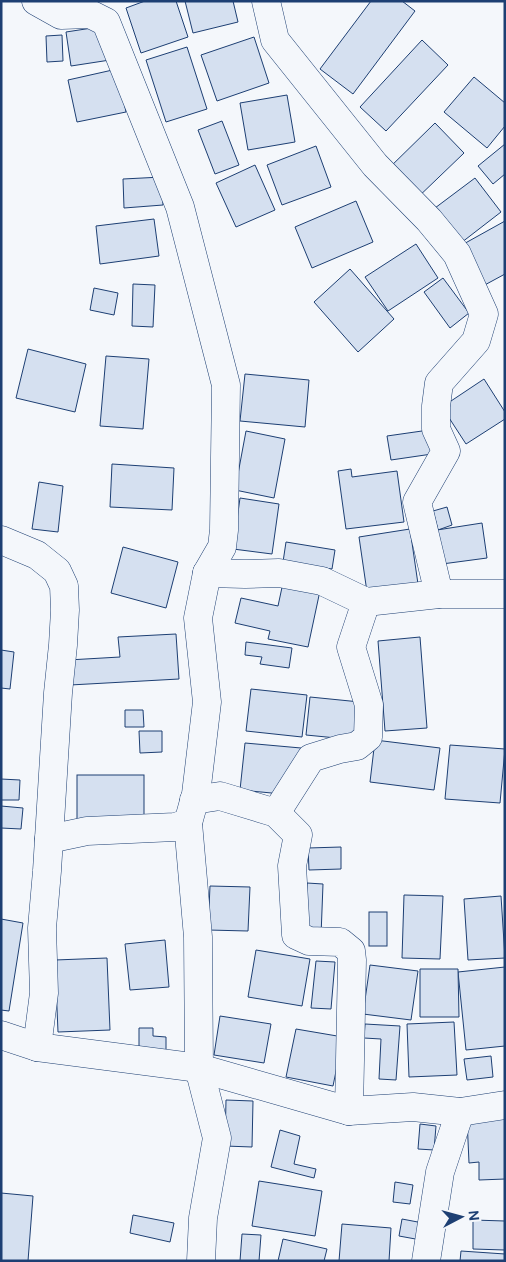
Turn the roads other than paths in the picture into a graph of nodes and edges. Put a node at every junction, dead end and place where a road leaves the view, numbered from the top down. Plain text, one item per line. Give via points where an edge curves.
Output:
1 (36, 1) edge
2 (266, 1) edge
3 (494, 315) edge
4 (1, 540) edge
5 (207, 573) junction
6 (438, 594) junction
7 (505, 594) edge
8 (366, 602) junction
9 (191, 811) junction
10 (276, 813) junction
11 (49, 839) junction
12 (1, 1035) edge
13 (36, 1047) junction
14 (199, 1068) junction
15 (505, 1105) edge
16 (349, 1111) junction
17 (460, 1112) junction
18 (200, 1261) edge
19 (426, 1261) edge

1 - 5 street via 61,15 90,14 106,22 180,207 226,385 224,530 222,547
2 - 3 street via 275,40 374,165 429,220 457,254
3 - 6 street via 439,383 436,428 446,451 417,502
4 - 11 street via 37,555 57,571 64,586
5 - 8 street via 279,573 322,581
5 - 9 street via 198,618 207,702
6 - 7 street
6 - 8 street
8 - 10 street via 350,648 369,705 368,737 357,746 311,758
9 - 10 street via 220,796
9 - 11 street via 175,827 87,831
9 - 14 street via 198,937
10 - 16 street via 298,835 292,866 296,934 310,941 340,942 351,951
11 - 13 street via 42,928 44,993
12 - 13 street
13 - 14 street
14 - 16 street
14 - 18 street via 217,1138 203,1218
15 - 17 street
16 - 17 street via 413,1107
17 - 19 street via 440,1172

